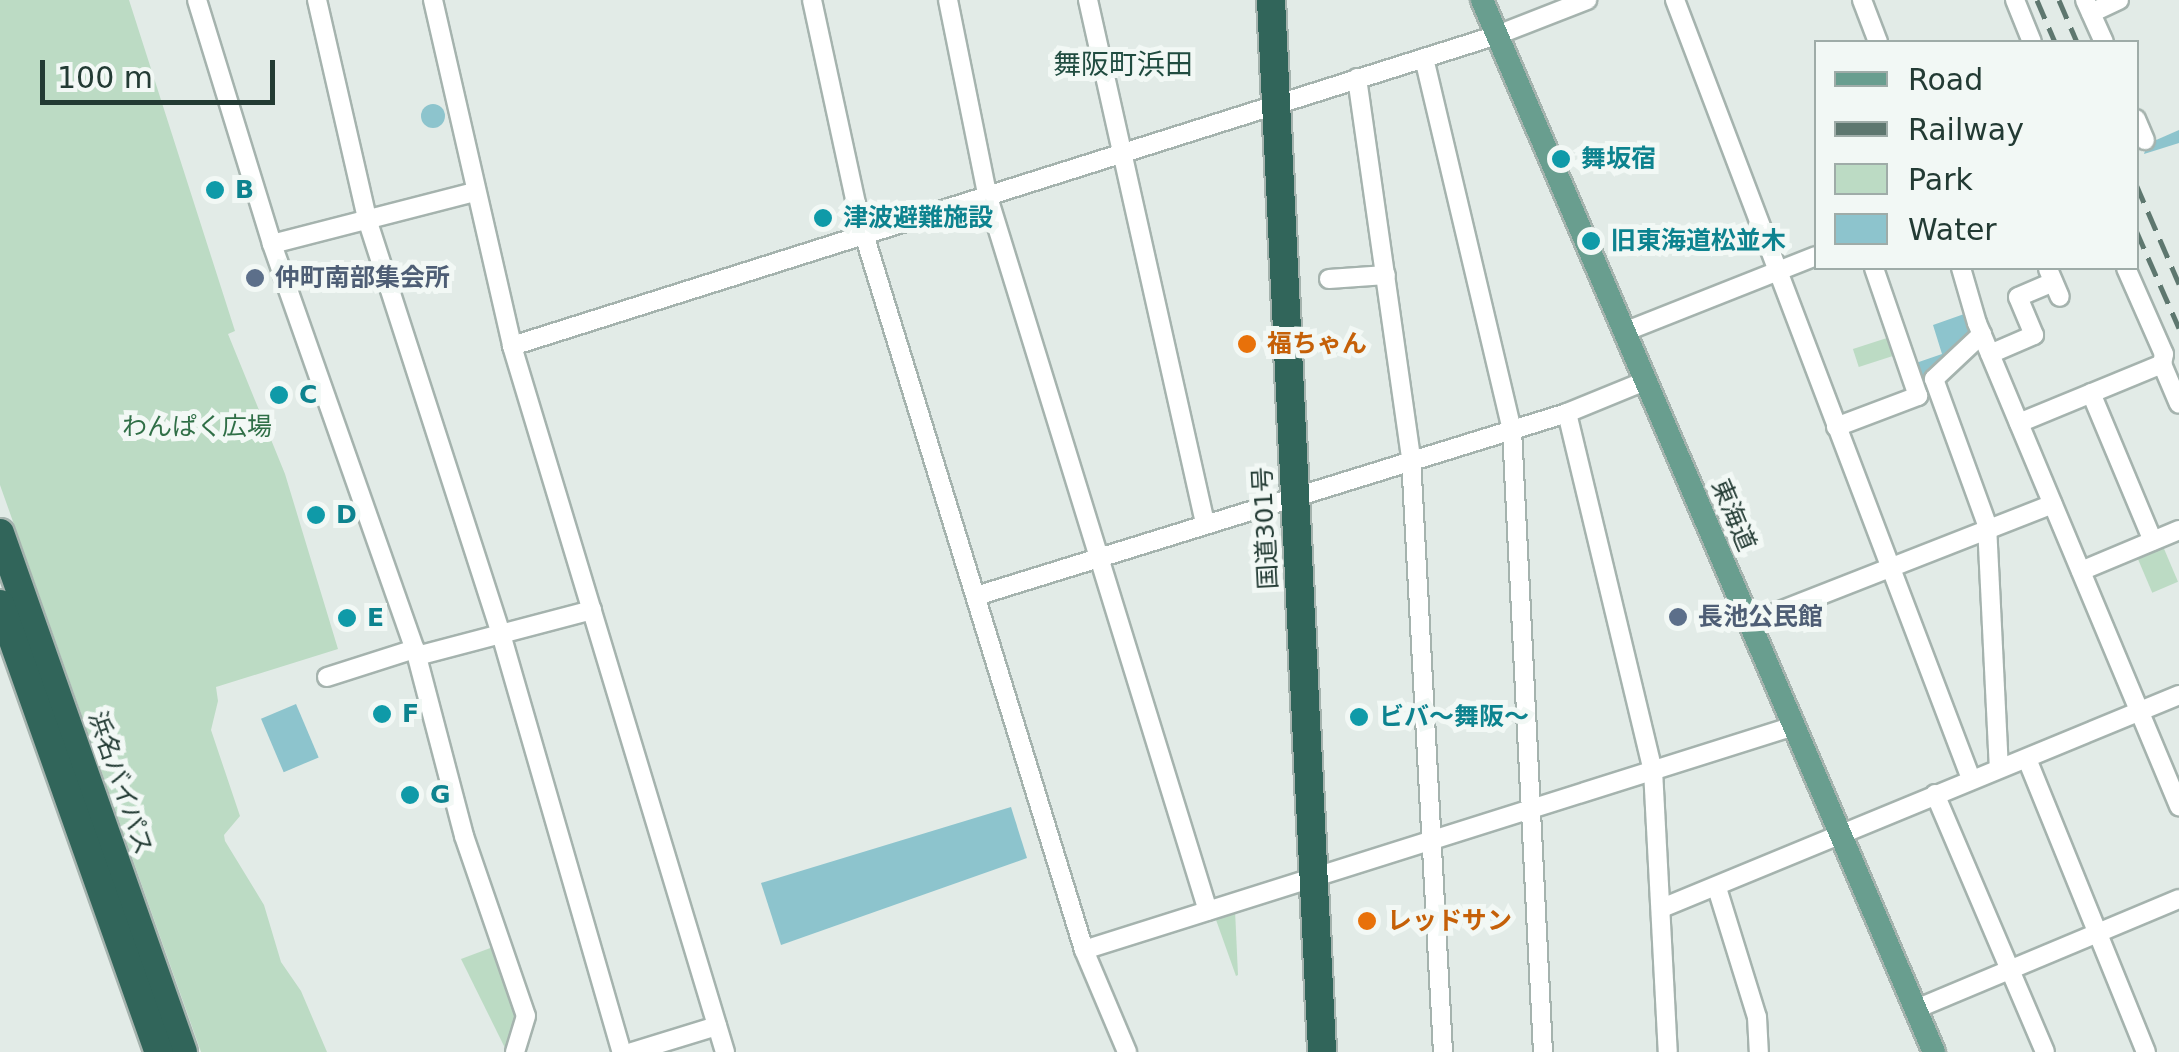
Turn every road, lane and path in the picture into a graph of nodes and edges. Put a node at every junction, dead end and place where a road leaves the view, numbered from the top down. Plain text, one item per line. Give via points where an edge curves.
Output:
1 (197, 0) edge
2 (318, 0) edge
3 (433, 0) edge
4 (812, 0) edge
5 (948, 0) edge
6 (1088, 0) edge
7 (1271, 0) edge
8 (1482, 0) edge
9 (1587, 0) edge
10 (1675, 0) edge
11 (1862, 0) edge
12 (2015, 0) edge
13 (2119, 0) edge
14 (2088, 6) edge
15 (1497, 36) junction
16 (1877, 40) edge
17 (2031, 40) edge
18 (2103, 40) edge
19 (1424, 58) junction
20 (1357, 78) junction
21 (1275, 103) junction
22 (2139, 125) edge
23 (2146, 140) dead end
24 (1122, 152) junction
25 (476, 192) junction
26 (987, 194) junction
27 (367, 220) junction
28 (865, 237) junction
29 (272, 244) junction
30 (1814, 257) edge
31 (1875, 270) edge
32 (1962, 270) edge
33 (2127, 270) edge
34 (1778, 271) junction
35 (1386, 276) junction
36 (1329, 279) dead end
37 (2054, 283) edge
38 (1624, 332) junction
39 (1982, 334) junction
40 (512, 346) junction
41 (1990, 354) junction
42 (2162, 364) junction
43 (1645, 381) junction
44 (2091, 393) junction
45 (2179, 404) edge
46 (1567, 413) junction
47 (2019, 423) junction
48 (1836, 427) junction
49 (1512, 430) junction
50 (1410, 458) junction
51 (1294, 494) junction
52 (2053, 504) junction
53 (1204, 523) junction
54 (1987, 529) junction
55 (2179, 530) edge
56 (0, 534) edge
57 (2153, 541) junction
58 (1099, 557) junction
59 (1888, 568) junction
60 (2081, 571) junction
61 (976, 596) junction
62 (0, 604) edge
63 (592, 610) junction
64 (1750, 623) junction
65 (501, 634) junction
66 (416, 652) junction
67 (328, 677) dead end
68 (2179, 695) edge
69 (2140, 712) junction
70 (1794, 726) junction
71 (2027, 758) junction
72 (1999, 768) junction
73 (1653, 770) junction
74 (1971, 780) junction
75 (1935, 794) junction
76 (2179, 806) edge
77 (1530, 809) junction
78 (1840, 835) junction
79 (1433, 840) junction
80 (1314, 877) junction
81 (1717, 888) junction
82 (2179, 899) edge
83 (1662, 908) junction
84 (1208, 910) junction
85 (2098, 933) junction
86 (1084, 950) junction
87 (2010, 970) junction
88 (1916, 1009) junction
89 (718, 1026) junction
90 (158, 1052) edge
91 (184, 1052) edge
92 (514, 1052) edge
93 (622, 1052) edge
94 (632, 1052) edge
95 (726, 1052) edge
96 (1127, 1052) edge
97 (1322, 1052) edge
98 (1443, 1052) edge
99 (1543, 1052) edge
100 (1668, 1052) edge
101 (1759, 1052) edge
102 (1934, 1052) edge
103 (2045, 1052) edge
104 (2146, 1052) edge

1 - 29 street
2 - 27 street
3 - 25 street
4 - 28 street
5 - 26 street
6 - 24 street
7 - 21 highway, 国道301号
8 - 15 main road, 東海道
9 - 15 street
10 - 34 street
11 - 16 street
12 - 17 street
13 - 14 street
14 - 18 street
15 - 19 street
15 - 38 main road, 東海道
19 - 20 street
19 - 49 street
20 - 21 street
20 - 35 street
21 - 24 street
21 - 51 highway, 国道301号
22 - 23 street
24 - 26 street
24 - 53 street
25 - 27 street
25 - 40 street
26 - 28 street
26 - 58 street
27 - 29 street
27 - 65 street
28 - 40 street
28 - 61 street
29 - 66 street
30 - 34 street
31 - 48 street via 1918,396
32 - 39 street
33 - 42 street via 2164,354
34 - 38 street
34 - 48 street
35 - 36 street
35 - 50 street
37 - 41 street via 2018,297 2034,334
38 - 43 main road, 東海道
39 - 41 street
39 - 54 street via 1934,380
40 - 63 street
41 - 47 street
42 - 44 street
42 - 45 street
43 - 46 street
43 - 64 main road, 東海道
44 - 47 street
44 - 57 street
46 - 49 street
46 - 73 street
47 - 52 street
48 - 59 street
49 - 50 street
49 - 77 street
50 - 51 street
50 - 79 street
51 - 53 street
51 - 80 highway, 国道301号
52 - 54 street
52 - 60 street
53 - 58 street
54 - 59 street
54 - 72 street
55 - 57 street
56 - 91 highway, 浜名バイパス
57 - 60 street
58 - 61 street
58 - 84 street
59 - 64 street
59 - 74 street
60 - 69 street
61 - 86 street
62 - 90 highway
63 - 65 street
63 - 89 street
64 - 70 main road, 東海道
65 - 66 street
65 - 93 street
66 - 67 street
66 - 92 street via 464,836 526,1016
68 - 69 street
69 - 71 street
69 - 76 street
70 - 73 street
70 - 78 main road, 東海道
71 - 72 street
71 - 85 street
72 - 74 street
73 - 77 street
73 - 83 street
74 - 75 street
75 - 78 street
75 - 87 street
77 - 79 street
77 - 99 street
78 - 81 street
78 - 88 main road, 東海道
79 - 80 street
79 - 98 street
80 - 84 street
80 - 97 highway, 国道301号
81 - 83 street
81 - 101 street via 1757,1017
82 - 85 street
83 - 100 street
84 - 86 street
85 - 87 street
85 - 104 street
86 - 96 street
87 - 88 street
87 - 103 street
88 - 102 main road, 東海道
89 - 94 street
89 - 95 street

